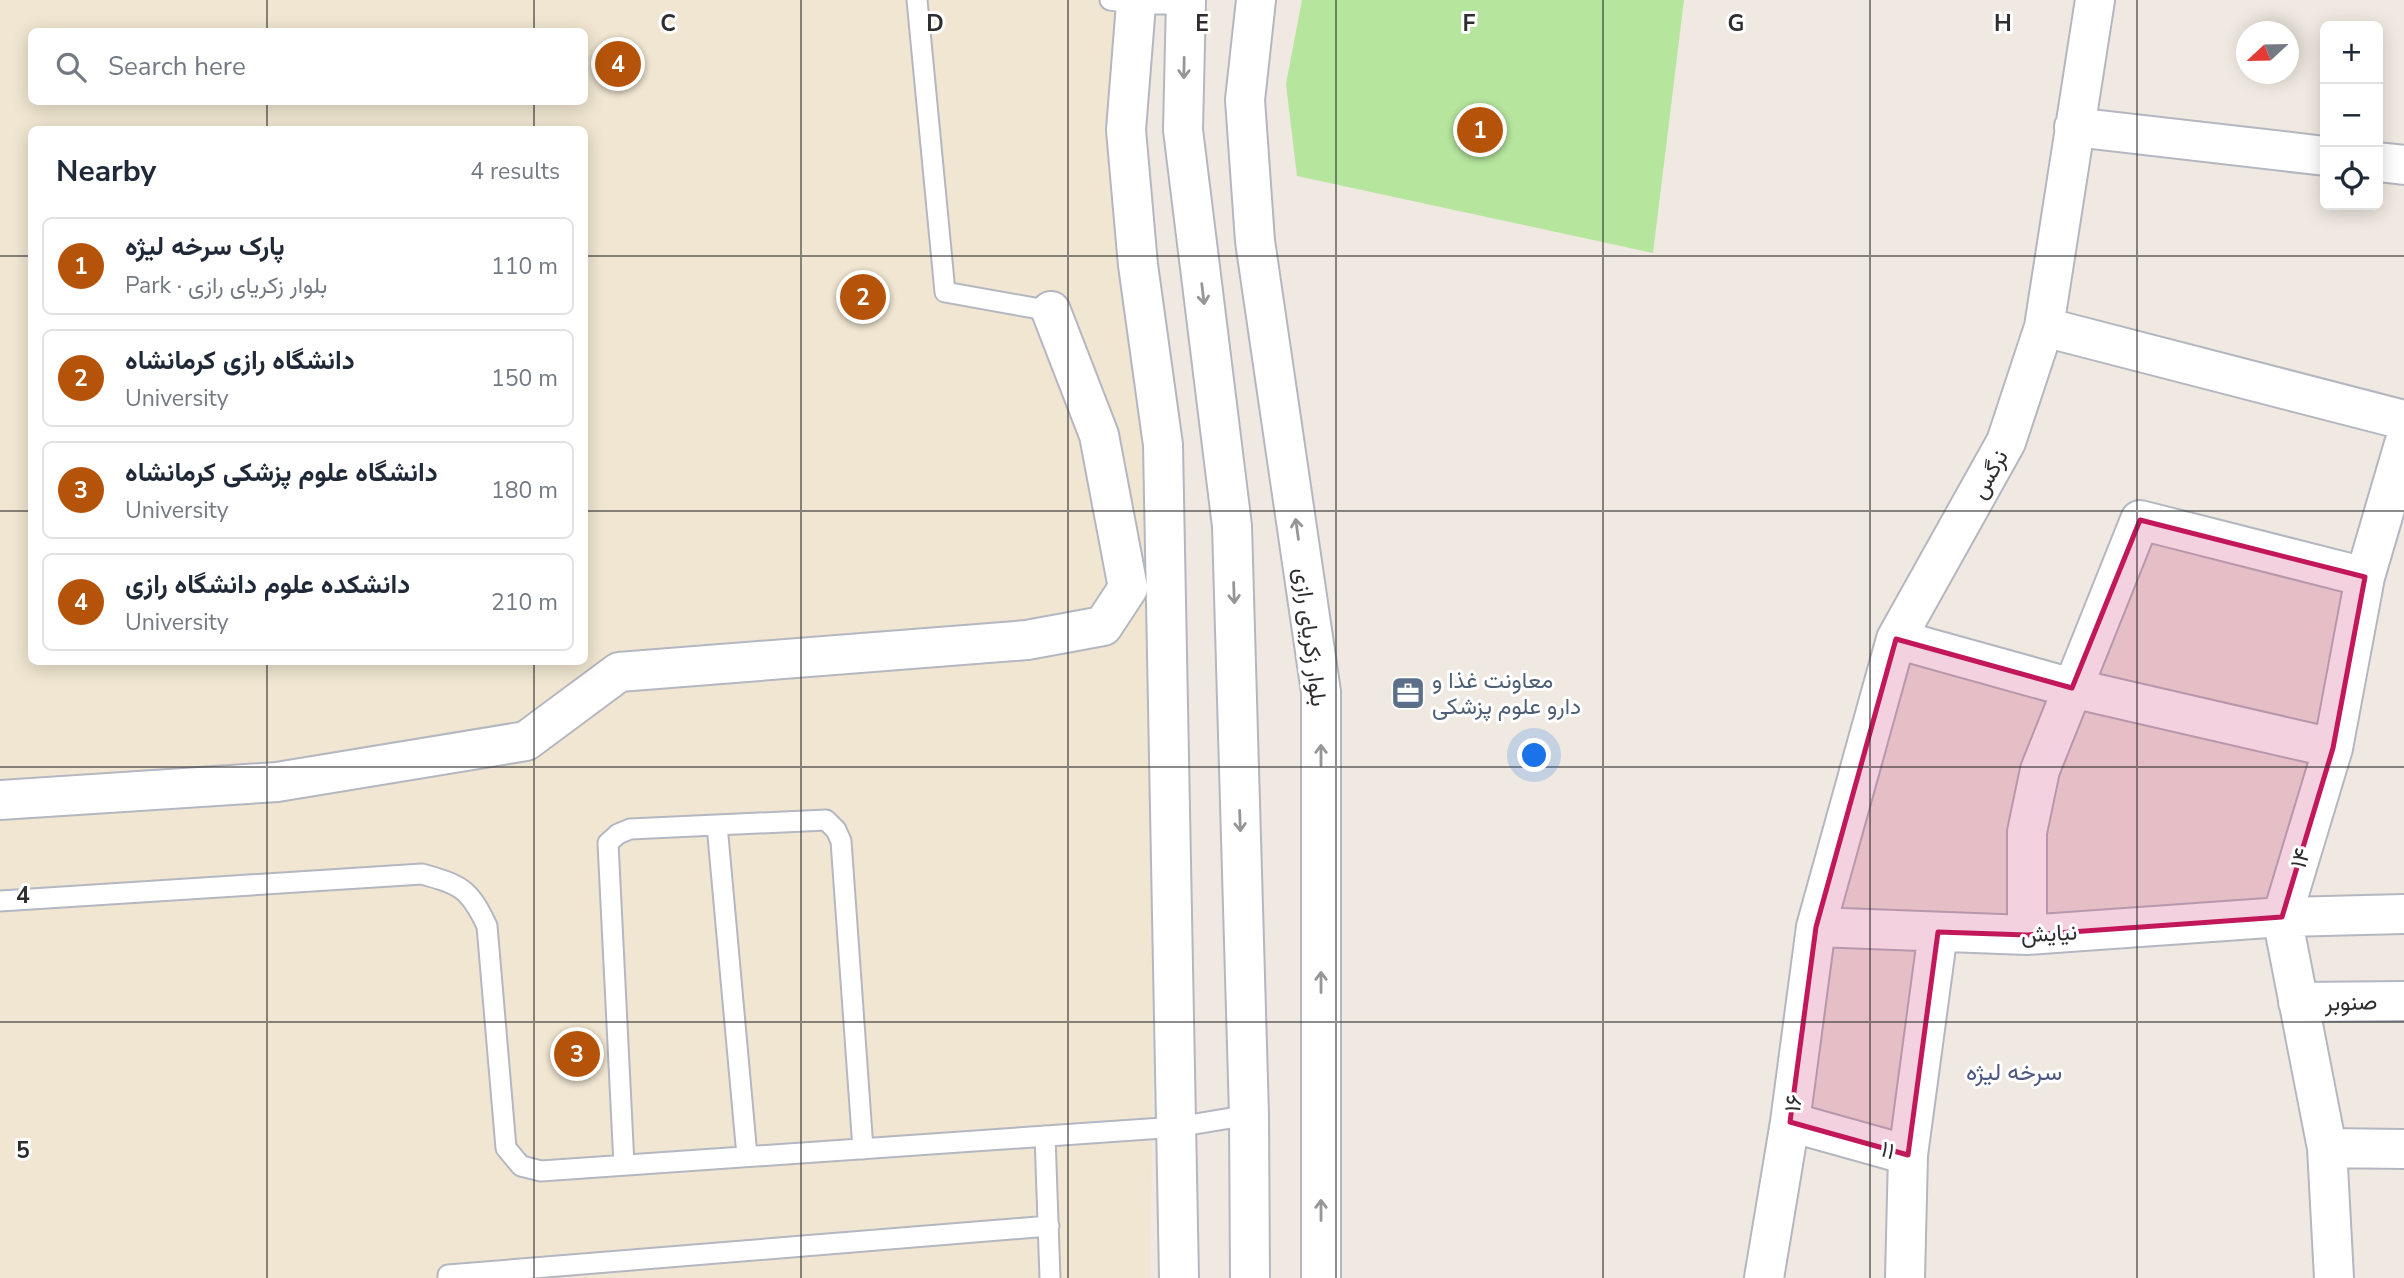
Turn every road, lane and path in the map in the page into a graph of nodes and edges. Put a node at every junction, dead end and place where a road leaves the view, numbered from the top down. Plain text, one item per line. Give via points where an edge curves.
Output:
1 (917, 0) edge
2 (1256, 0) edge
3 (2095, 0) edge
4 (1123, 2) edge
5 (1185, 2) edge
6 (2074, 127) junction
7 (2320, 155) edge
8 (2383, 163) edge
9 (2404, 165) edge
10 (1051, 311) joint
11 (2044, 327) junction
12 (2404, 420) edge
13 (2404, 444) edge
14 (2365, 577) junction
15 (1896, 639) junction
16 (2072, 688) junction
17 (2333, 748) junction
18 (0, 800) edge
19 (717, 825) junction
20 (0, 901) edge
21 (2404, 914) edge
22 (2282, 917) junction
23 (1816, 927) junction
24 (1938, 932) junction
25 (2028, 936) junction
26 (2404, 1001) edge
27 (2298, 1002) junction
28 (1249, 1115) junction
29 (1790, 1122) junction
30 (1177, 1127) junction
31 (1045, 1136) junction
32 (863, 1149) junction
33 (2327, 1149) junction
34 (2404, 1149) edge
35 (1908, 1155) junction
36 (747, 1156) junction
37 (624, 1165) junction
38 (1049, 1226) junction
39 (448, 1278) edge
40 (1050, 1278) edge
41 (1179, 1278) edge
42 (1250, 1278) edge
43 (1321, 1278) edge
44 (1764, 1278) edge
45 (1905, 1278) edge
46 (2334, 1278) edge

1 - 10 lane via 945,292
43 -> 2 street, بلوار زکریای رازی via 1321,692 1255,241 1245,100
3 - 6 street, نرگس
4 - 5 lane
4 - 30 street via 1126,130 1138,265 1163,445
5 -> 28 street via 1183,130 1232,526
6 - 7 street
6 - 11 street, نرگس
8 - 9 street
10 - 18 street via 1099,435 1128,587 1103,626 1027,640 619,672 526,741 277,782
11 - 12 street
11 - 15 street, نرگس via 2006,442
13 - 14 street, ۱۴
14 - 16 street via 2140,520
14 - 17 street, ۱۴
15 - 16 street
15 - 23 street, نرگس
16 - 17 street
16 - 25 street via 2040,770 2027,832
17 - 22 street, ۱۴
19 - 32 lane via 826,820 841,841
19 - 36 lane
19 - 37 lane via 630,830 608,843
20 - 37 lane via 422,874 456,883 476,904 487,926 506,1148 521,1166 541,1171
21 - 22 street, نیایش
22 - 25 street, نیایش
22 - 27 street, ۱۴
23 - 24 street, نیایش
23 - 29 street, ۱۶
24 - 25 street, نیایش
24 - 35 street
26 - 27 street, صنوبر
27 - 33 street, ۱۴
28 - 30 lane
28 - 42 street
29 - 35 street, ۱۱
29 - 44 street, ۱۶
30 - 31 lane
30 - 41 street
31 - 32 lane
31 - 38 lane
32 - 36 lane
33 - 34 street
33 - 46 street, ۱۴
35 - 45 street, ۱۱
36 - 37 lane
38 - 39 lane
38 - 40 lane

